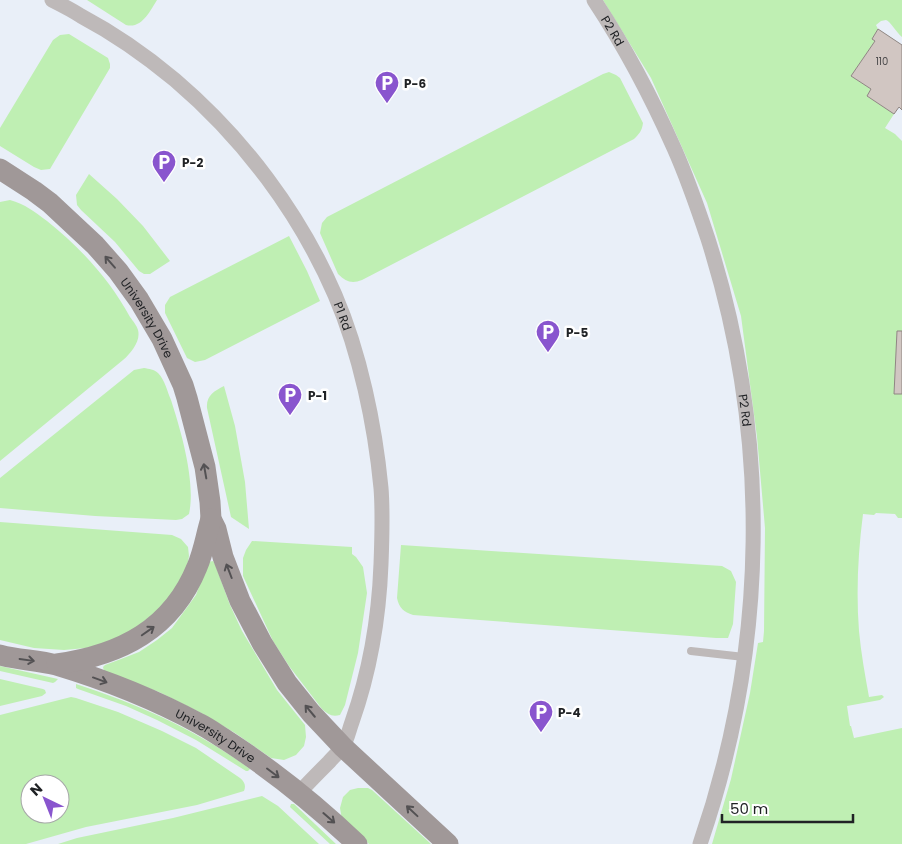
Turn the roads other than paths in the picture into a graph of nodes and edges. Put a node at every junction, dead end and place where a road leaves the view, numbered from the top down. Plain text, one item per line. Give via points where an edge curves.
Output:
1 (52, 0) edge
2 (594, 0) edge
3 (0, 169) edge
4 (211, 519) junction
5 (691, 651) dead end
6 (0, 655) edge
7 (744, 657) junction
8 (54, 664) junction
9 (343, 747) junction
10 (300, 793) junction
11 (357, 844) edge
12 (448, 844) edge
13 (700, 844) edge

1 - 9 street, P1 Rd via 107,30 152,61 224,126 260,168 294,218 321,264 339,305 365,387 381,489 382,525 380,592 371,654
2 - 7 street, P2 Rd via 618,37 675,150 709,242 732,329 746,407 754,511 752,580
4 -> 3 main road, University Drive via 203,459 185,392 162,339 142,304 101,251 68,219
8 -> 4 main road, University Drive via 110,652 136,640 159,623 191,580 202,555
9 -> 4 main road, University Drive via 311,713 262,643 240,601
5 - 7 lane
6 -> 8 main road, University Drive
7 - 13 street, P2 Rd via 723,769
8 -> 10 main road, University Drive via 114,685 202,725
9 - 10 street
12 -> 9 main road, University Drive
10 -> 11 main road, University Drive

